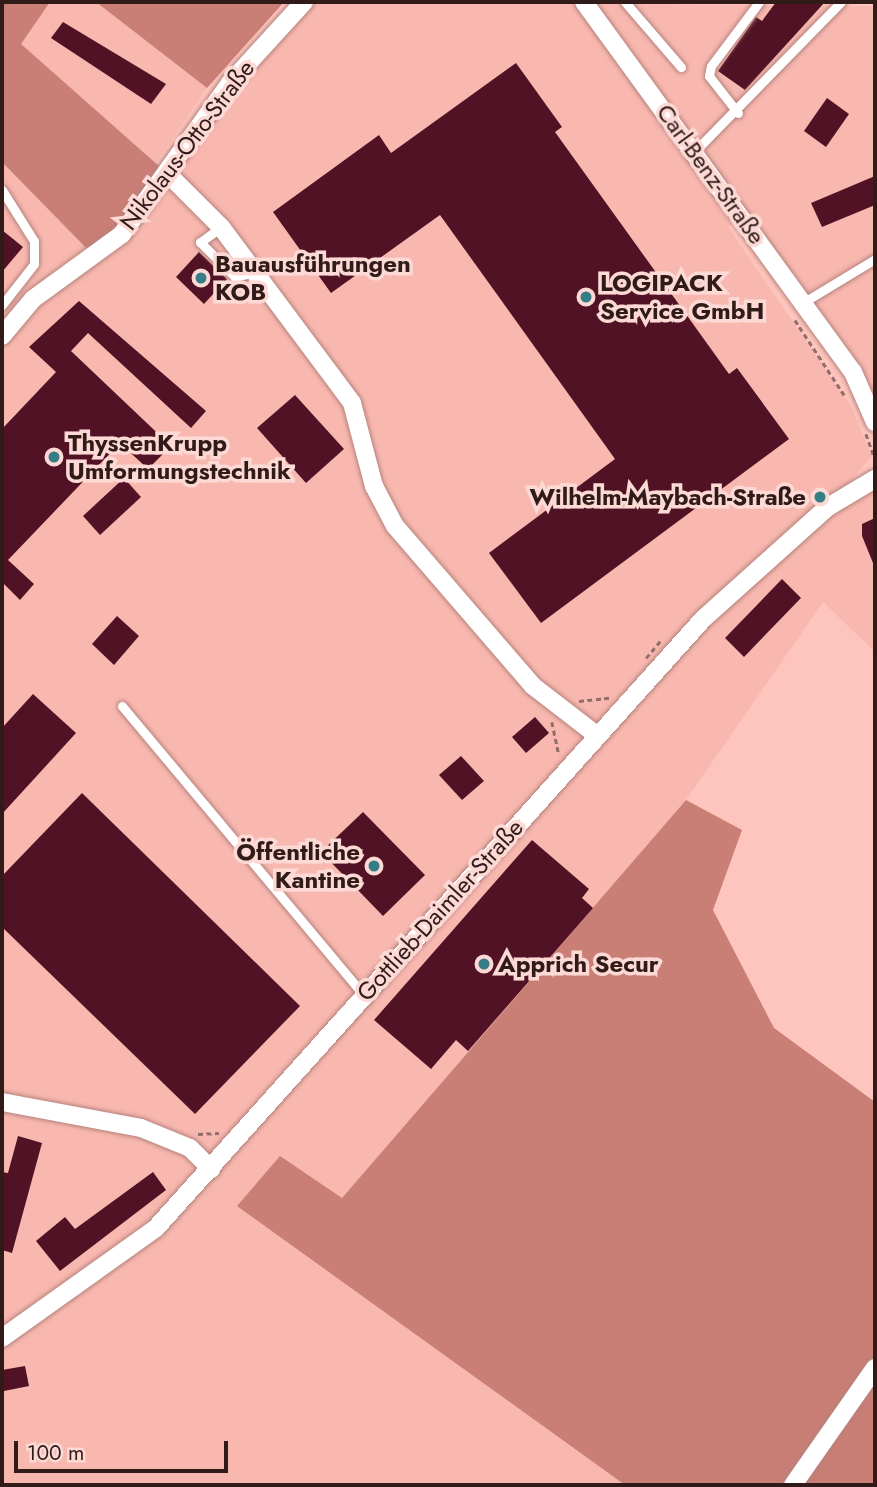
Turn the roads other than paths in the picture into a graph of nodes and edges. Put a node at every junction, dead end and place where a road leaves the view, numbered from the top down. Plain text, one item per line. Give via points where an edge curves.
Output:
1 (304, 2) edge
2 (584, 2) edge
3 (625, 2) edge
4 (759, 2) edge
5 (841, 2) edge
6 (681, 67) dead end
7 (738, 113) junction
8 (695, 151) junction
9 (168, 174) junction
10 (2, 191) edge
11 (221, 227) junction
12 (875, 258) edge
13 (256, 271) junction
14 (804, 302) junction
15 (2, 305) edge
16 (2, 336) edge
17 (875, 422) edge
18 (875, 479) edge
19 (122, 706) dead end
20 (594, 734) junction
21 (364, 995) junction
22 (2, 1102) edge
23 (211, 1169) junction
24 (2, 1338) edge
25 (875, 1368) edge
26 (793, 1485) edge

1 - 9 street, Nikolaus-Otto-Straße via 223,92
2 - 8 street, Carl-Benz-Straße
3 - 6 lane
4 - 7 lane via 711,66 709,76
5 - 7 lane
7 - 8 lane
8 - 14 street, Carl-Benz-Straße
9 - 11 street
9 - 16 street, Nikolaus-Otto-Straße via 122,234 33,299
10 - 15 lane via 34,242 34,264
11 - 13 street
11 - 13 lane via 200,242 235,277
12 - 14 lane
13 - 20 street via 352,403 374,486 395,526 533,687
14 - 17 street, Carl-Benz-Straße via 853,372
18 - 20 street, Gottlieb-Daimler-Straße via 790,538
19 - 21 lane
20 - 21 street, Gottlieb-Daimler-Straße
21 - 23 street, Gottlieb-Daimler-Straße
22 - 23 street via 141,1128 190,1148
23 - 24 street, Gottlieb-Daimler-Straße via 156,1228
25 - 26 street

